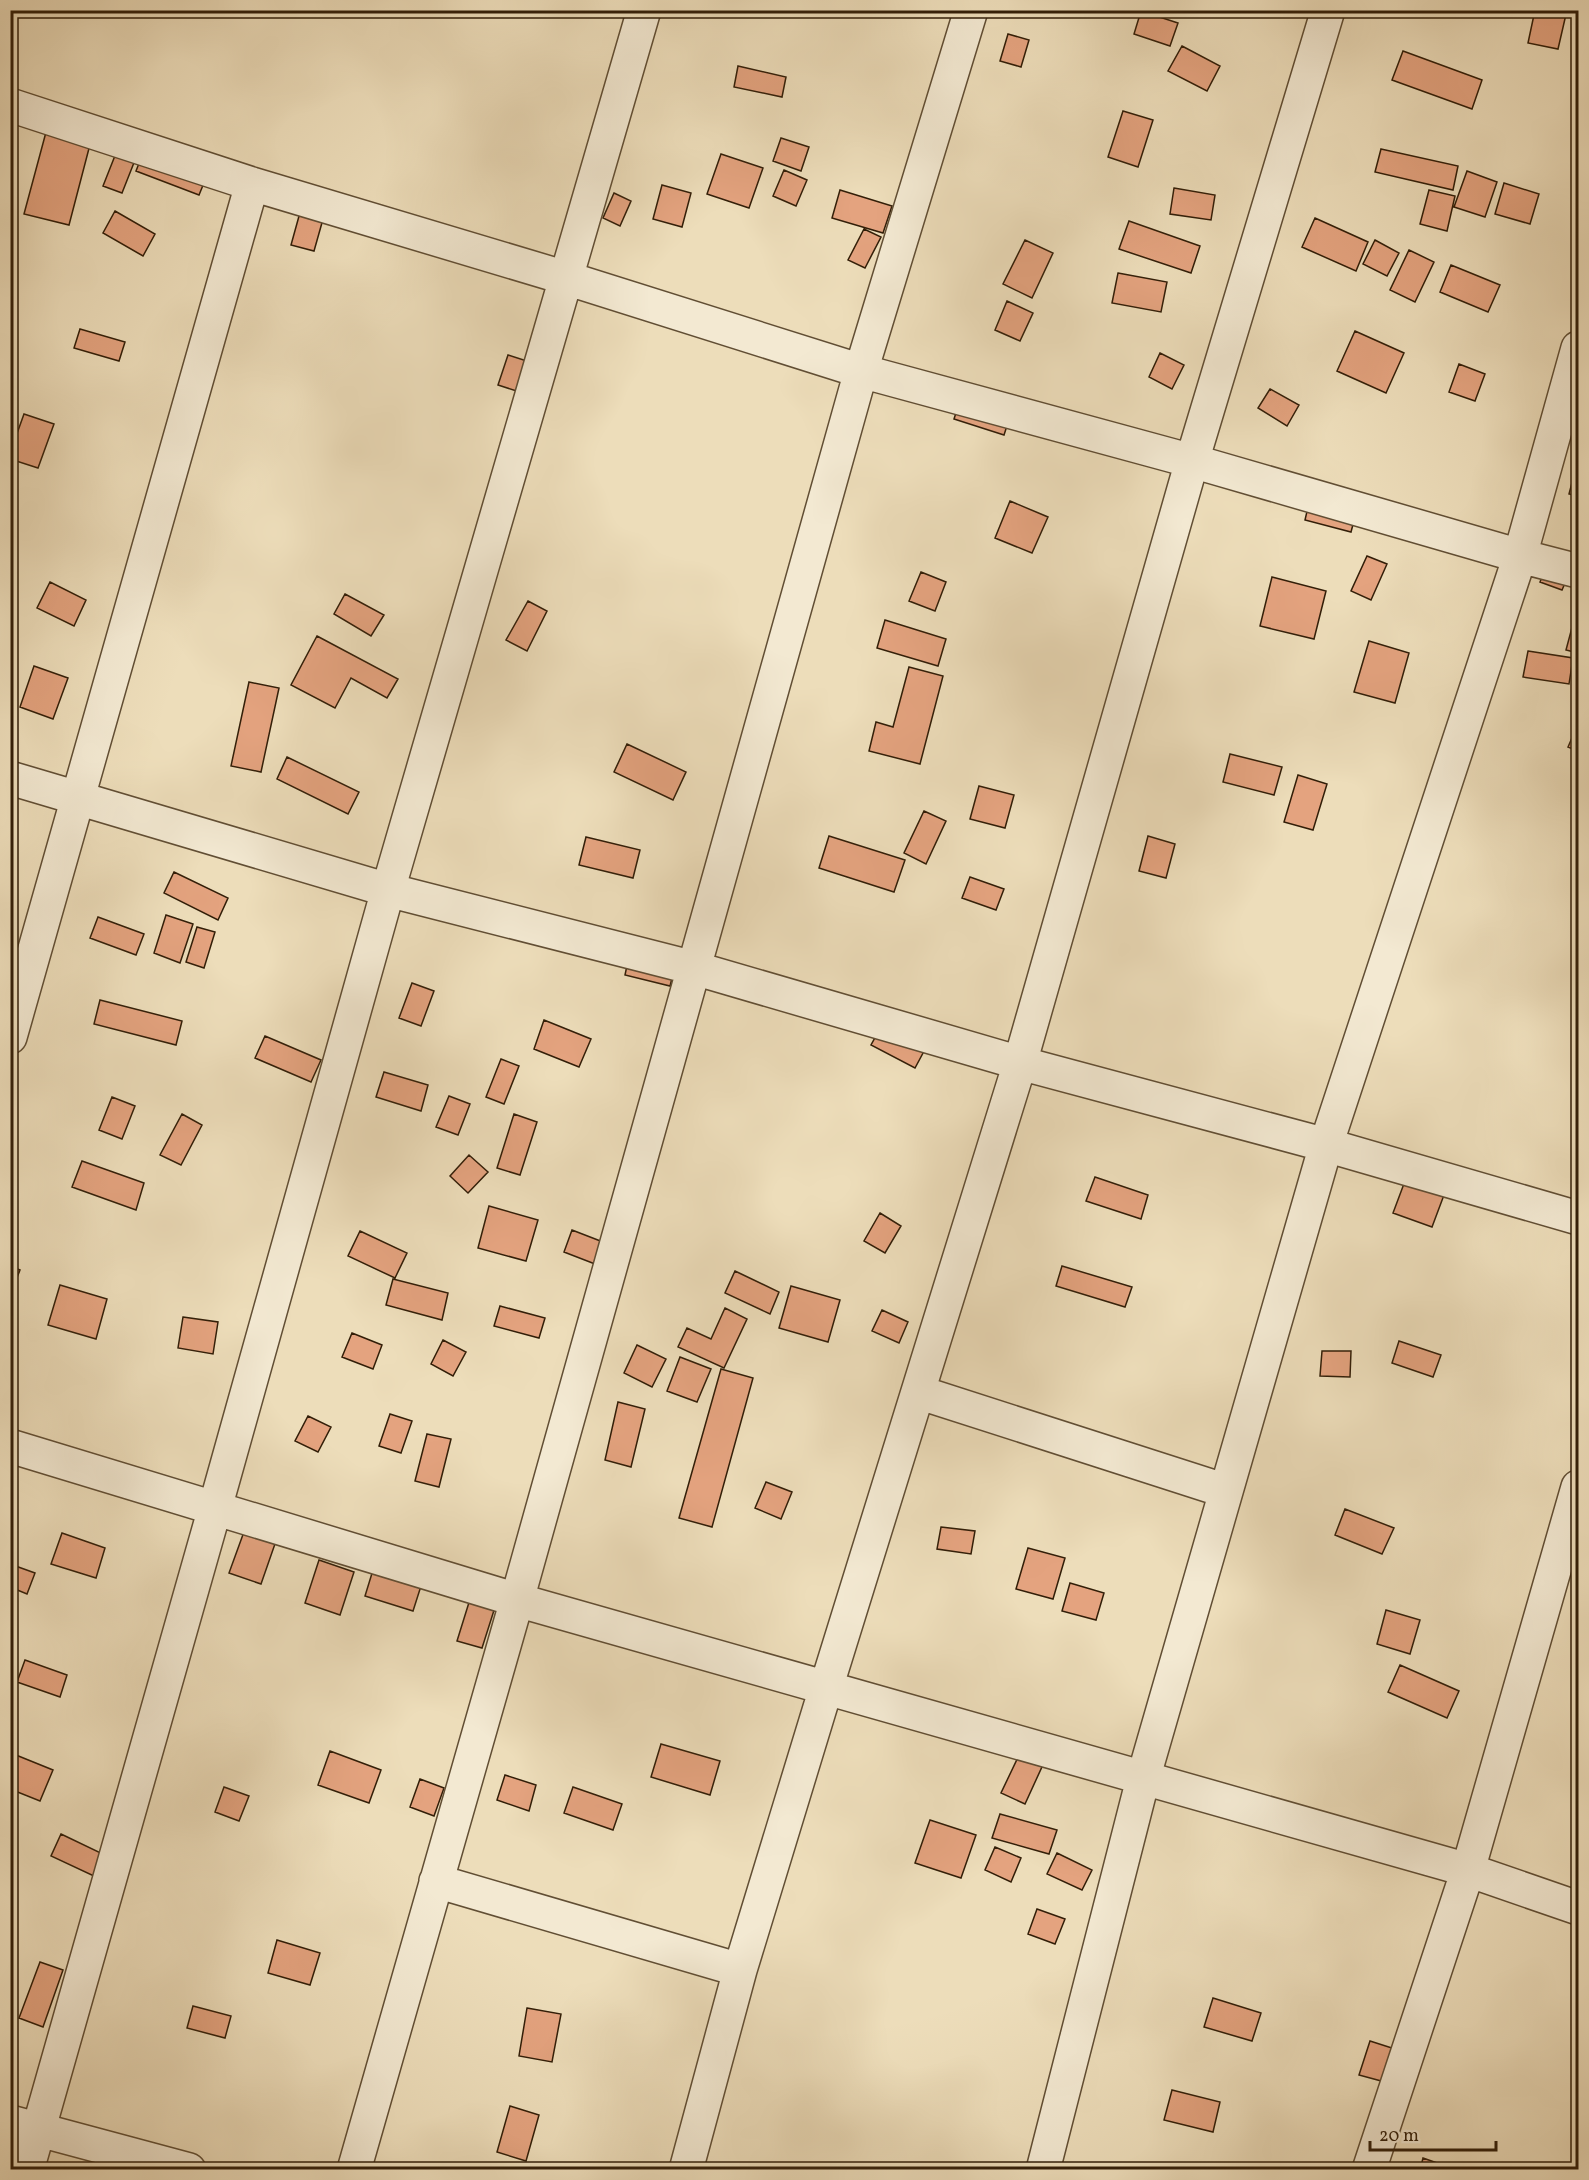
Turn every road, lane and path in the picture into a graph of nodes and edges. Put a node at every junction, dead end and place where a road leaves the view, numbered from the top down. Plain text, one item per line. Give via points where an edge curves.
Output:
1 (644, 10) edge
2 (971, 10) edge
3 (1328, 10) edge
4 (10, 105) edge
5 (252, 184) junction
6 (566, 279) junction
7 (1578, 348) edge
8 (861, 371) junction
9 (1192, 461) junction
10 (1520, 556) junction
11 (1578, 571) edge
12 (10, 778) edge
13 (79, 799) junction
14 (388, 890) junction
15 (694, 968) junction
16 (10, 1037) edge
17 (1020, 1063) junction
18 (1326, 1145) junction
19 (1578, 1218) edge
20 (918, 1392) junction
21 (10, 1446) edge
22 (1578, 1487) edge
23 (1226, 1491) junction
24 (215, 1508) junction
25 (517, 1600) junction
26 (826, 1688) junction
27 (1143, 1779) junction
28 (1468, 1870) junction
29 (436, 1881) junction
30 (1578, 1908) edge
31 (740, 1970) junction
32 (25, 2126) edge
33 (27, 2169) edge
34 (189, 2169) edge
35 (354, 2169) edge
36 (686, 2169) edge
37 (1043, 2169) edge
38 (1369, 2169) edge

1 - 6 street
2 - 8 street
3 - 9 street
4 - 5 street
5 - 6 street
5 - 13 street
6 - 8 street
6 - 14 street
7 - 10 street
8 - 9 street
8 - 15 street
9 - 10 street
9 - 17 street
10 - 11 street
10 - 18 street
12 - 13 street
13 - 14 street
13 - 16 street
14 - 15 street
14 - 24 street
15 - 17 street
15 - 25 street
17 - 18 street
17 - 20 street
18 - 19 street
18 - 23 street
20 - 23 street
20 - 26 street
21 - 24 street
22 - 28 street
23 - 27 street
24 - 25 street
24 - 32 street
25 - 26 street
25 - 29 street
26 - 27 street
26 - 31 street
27 - 28 street
27 - 37 street
28 - 30 street
28 - 38 street
29 - 31 street
29 - 35 street
31 - 36 street
32 - 33 street
32 - 34 street

